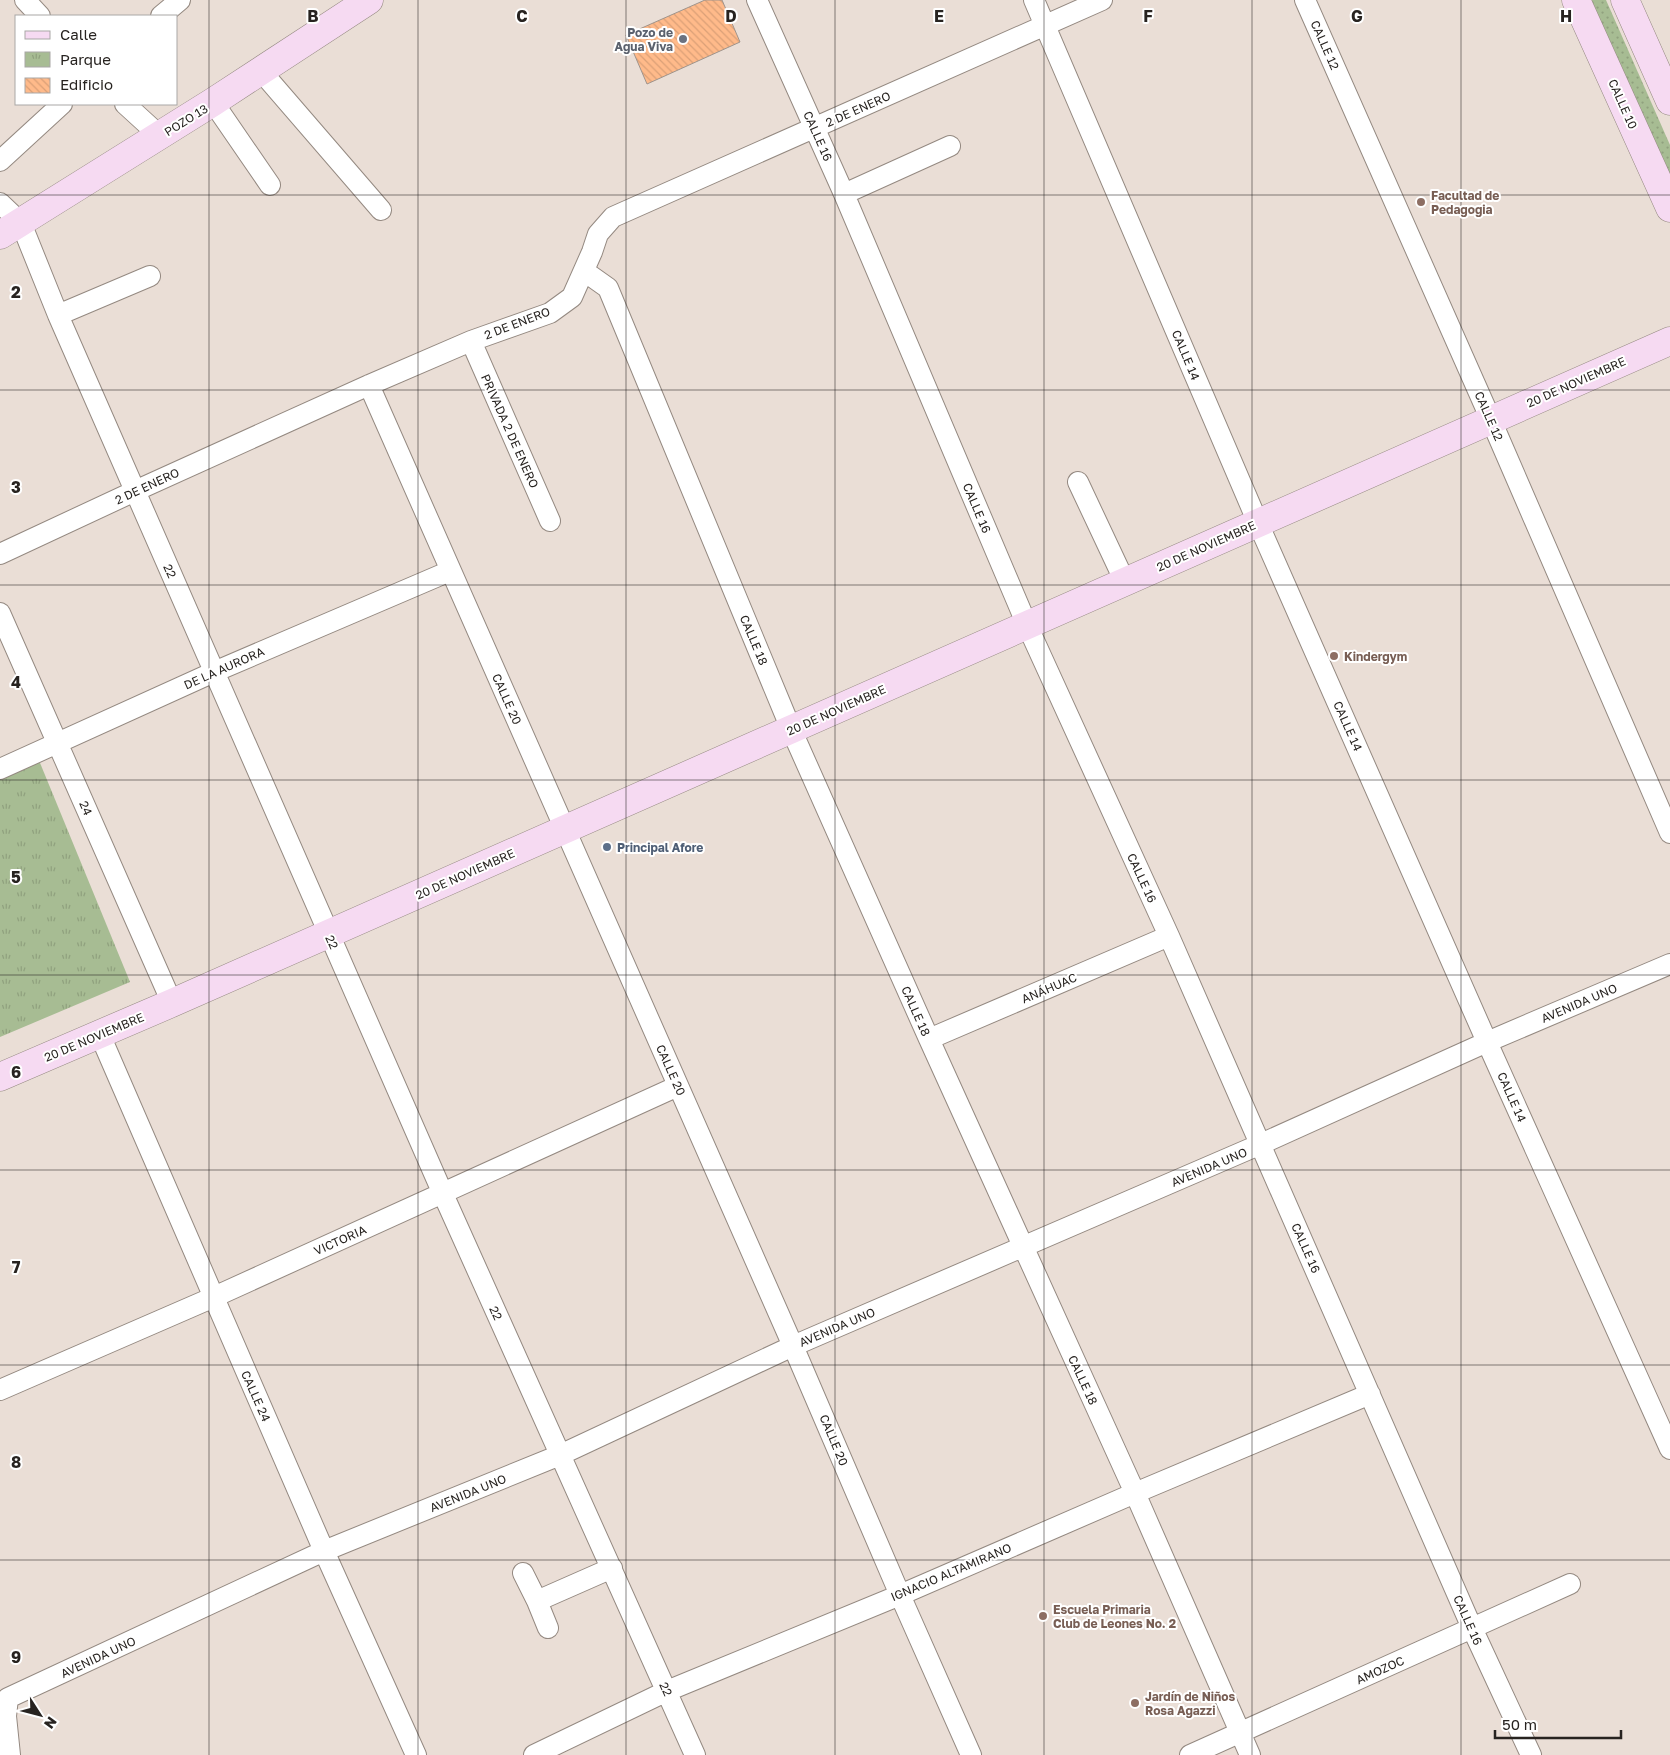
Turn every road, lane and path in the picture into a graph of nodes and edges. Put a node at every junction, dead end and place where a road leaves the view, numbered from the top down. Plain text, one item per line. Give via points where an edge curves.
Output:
1 (24, 0) edge
2 (180, 0) edge
3 (369, 0) edge
4 (757, 0) edge
5 (1034, 0) edge
6 (1102, 0) edge
7 (1305, 0) edge
8 (1576, 0) edge
9 (1625, 0) edge
10 (39, 15) edge
11 (162, 15) edge
12 (1046, 25) junction
13 (261, 71) junction
14 (1670, 101) edge
15 (213, 102) junction
16 (61, 105) edge
17 (126, 105) edge
18 (814, 128) junction
19 (160, 136) junction
20 (950, 146) dead end
21 (0, 161) edge
22 (270, 185) dead end
23 (844, 194) junction
24 (0, 202) edge
25 (1670, 208) edge
26 (381, 210) dead end
27 (11, 229) edge
28 (584, 271) junction
29 (150, 276) dead end
30 (58, 315) junction
31 (471, 340) junction
32 (1670, 341) edge
33 (369, 385) junction
34 (1491, 420) junction
35 (1078, 482) dead end
36 (135, 491) junction
37 (550, 521) dead end
38 (1258, 523) junction
39 (0, 554) edge
40 (450, 571) junction
41 (1125, 582) junction
42 (0, 613) edge
43 (1027, 625) junction
44 (214, 672) junction
45 (791, 730) junction
46 (58, 744) junction
47 (0, 769) edge
48 (564, 830) junction
49 (1670, 833) edge
50 (329, 934) junction
51 (1169, 936) junction
52 (1670, 964) edge
53 (172, 1003) junction
54 (100, 1035) junction
55 (928, 1039) junction
56 (1487, 1042) junction
57 (0, 1076) edge
58 (678, 1086) junction
59 (1261, 1144) junction
60 (443, 1194) junction
61 (1023, 1248) junction
62 (214, 1298) junction
63 (793, 1346) junction
64 (0, 1390) edge
65 (1370, 1394) junction
66 (1670, 1449) edge
67 (560, 1455) junction
68 (1135, 1493) junction
69 (324, 1552) junction
70 (612, 1568) junction
71 (523, 1573) dead end
72 (1570, 1584) dead end
73 (900, 1595) junction
74 (537, 1601) junction
75 (548, 1628) dead end
76 (1472, 1628) junction
77 (667, 1692) junction
78 (1241, 1732) junction
79 (10, 1755) edge
80 (416, 1755) edge
81 (534, 1755) edge
82 (695, 1755) edge
83 (971, 1755) edge
84 (1190, 1755) edge
85 (1250, 1755) edge
86 (1531, 1755) edge

1 - 10 street
2 - 11 street
3 - 13 main road, POZO 13
4 - 18 street, CALLE 16
5 - 12 street, CALLE 14
6 - 12 street, 2 DE ENERO
7 - 34 street, CALLE 12
8 - 25 main road, CALLE 10
9 - 14 main road
12 - 18 street, 2 DE ENERO
12 - 38 street, CALLE 14
13 - 15 main road, POZO 13
13 - 26 street
15 - 19 main road, POZO 13
15 - 22 street
16 - 21 street
17 - 19 street
18 - 23 street, CALLE 16
18 - 28 street, 2 DE ENERO via 612,217 598,234
19 - 27 main road, POZO 13
20 - 23 street
23 - 43 street, CALLE 16
24 - 27 street, 22
27 - 30 street, 22
28 - 31 street, 2 DE ENERO via 572,296 550,312
28 - 45 street, CALLE 18 via 608,288
29 - 30 street
30 - 36 street, 22
31 - 33 street, 2 DE ENERO
31 - 37 street, PRIVADA 2 DE ENERO
32 - 34 main road, 20 DE NOVIEMBRE
33 - 36 street, 2 DE ENERO
33 - 40 street, CALLE 20
34 - 38 main road, 20 DE NOVIEMBRE
34 - 49 street, CALLE 12
35 - 41 street
36 - 39 street, 2 DE ENERO
36 - 44 street, 22
38 - 41 main road, 20 DE NOVIEMBRE
38 - 56 street, CALLE 14
40 - 44 street, DE LA AURORA
40 - 48 street, CALLE 20
41 - 43 main road, 20 DE NOVIEMBRE
42 - 46 street, 24
43 - 45 main road, 20 DE NOVIEMBRE
43 - 51 street, CALLE 16
44 - 46 street, DE LA AURORA
44 - 50 street, 22
45 - 48 main road, 20 DE NOVIEMBRE
45 - 55 street, CALLE 18
46 - 47 street, DE LA AURORA
46 - 53 street, 24
48 - 50 main road, 20 DE NOVIEMBRE
48 - 58 street, CALLE 20
50 - 53 main road, 20 DE NOVIEMBRE
50 - 60 street, 22
51 - 55 street, ANÁHUAC
51 - 59 street, CALLE 16
52 - 56 street, AVENIDA UNO
53 - 54 main road, 20 DE NOVIEMBRE
54 - 57 main road, 20 DE NOVIEMBRE
54 - 62 street, CALLE 24
55 - 61 street, CALLE 18
56 - 59 street, AVENIDA UNO
56 - 66 street, CALLE 14
58 - 60 street, VICTORIA
58 - 63 street, CALLE 20
59 - 61 street, AVENIDA UNO
59 - 65 street, CALLE 16
60 - 62 street, VICTORIA
60 - 67 street, 22
61 - 63 street, AVENIDA UNO
61 - 68 street, CALLE 18
62 - 64 street, VICTORIA
62 - 69 street, CALLE 24
63 - 67 street, AVENIDA UNO
63 - 73 street, CALLE 20
65 - 68 street, IGNACIO ALTAMIRANO
65 - 76 street, CALLE 16
67 - 69 street, AVENIDA UNO
67 - 70 street, 22
68 - 73 street, IGNACIO ALTAMIRANO
68 - 78 street, CALLE 18
69 - 79 street, AVENIDA UNO via 8,1698 6,1716
69 - 80 street, CALLE 24
70 - 74 street
70 - 77 street, 22
71 - 74 street
72 - 76 street, AMOZOC
73 - 77 street, IGNACIO ALTAMIRANO
73 - 83 street, CALLE 20
74 - 75 street
76 - 78 street, AMOZOC
76 - 86 street, CALLE 16
77 - 81 street, IGNACIO ALTAMIRANO
77 - 82 street, 22
78 - 84 street, AMOZOC
78 - 85 street, CALLE 18

